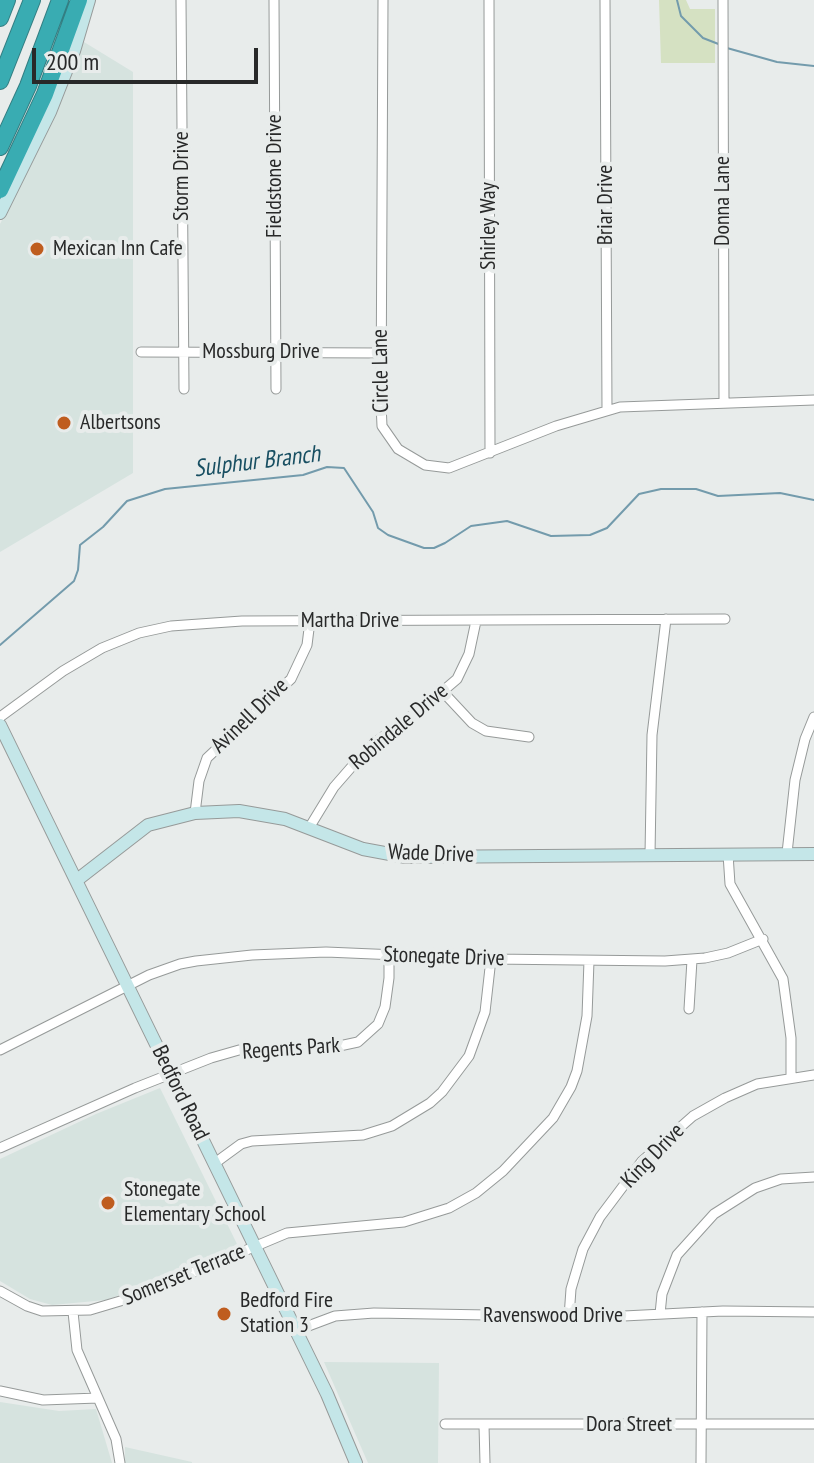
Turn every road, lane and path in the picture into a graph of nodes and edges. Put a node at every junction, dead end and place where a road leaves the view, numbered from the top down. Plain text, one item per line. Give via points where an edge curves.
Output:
1 (7, 0) edge
2 (32, 0) edge
3 (60, 0) edge
4 (79, 0) edge
5 (89, 0) edge
6 (181, 0) edge
7 (274, 0) edge
8 (383, 0) edge
9 (489, 0) edge
10 (605, 0) edge
11 (723, 0) edge
12 (0, 18) edge
13 (1, 80) edge
14 (0, 147) edge
15 (0, 190) edge
16 (0, 213) edge
17 (141, 352) dead end
18 (184, 352) junction
19 (276, 353) junction
20 (380, 353) junction
21 (184, 389) dead end
22 (276, 389) dead end
23 (814, 400) edge
24 (724, 403) junction
25 (607, 410) junction
26 (490, 453) junction
27 (666, 619) junction
28 (725, 619) dead end
29 (310, 621) junction
30 (476, 621) junction
31 (443, 692) junction
32 (0, 717) edge
33 (814, 717) edge
34 (0, 725) edge
35 (529, 737) dead end
36 (195, 813) junction
37 (309, 828) junction
38 (787, 853) junction
39 (728, 854) junction
40 (814, 854) edge
41 (650, 855) junction
42 (77, 880) junction
43 (763, 939) junction
44 (389, 955) junction
45 (491, 959) junction
46 (692, 960) junction
47 (589, 961) junction
48 (128, 986) junction
49 (689, 1009) dead end
50 (0, 1050) edge
51 (171, 1073) junction
52 (814, 1075) edge
53 (791, 1077) junction
54 (0, 1148) edge
55 (215, 1163) junction
56 (814, 1177) edge
57 (256, 1247) junction
58 (0, 1291) edge
59 (73, 1312) junction
60 (702, 1312) junction
61 (814, 1312) edge
62 (660, 1314) junction
63 (569, 1317) junction
64 (295, 1331) junction
65 (0, 1391) edge
66 (98, 1398) junction
67 (445, 1424) dead end
68 (701, 1424) junction
69 (814, 1424) edge
70 (484, 1425) junction
71 (120, 1463) edge
72 (356, 1463) edge
73 (485, 1463) edge
74 (701, 1463) edge

1 - 12 highway
2 - 13 highway
3 - 14 highway
4 - 15 highway via 41,105
5 - 16 main road via 50,112
6 - 18 street, Storm Drive
7 - 19 street, Fieldstone Drive
8 - 20 street, Circle Lane
9 - 26 street, Shirley Way
10 - 25 street, Briar Drive
11 - 24 street, Donna Lane
17 - 18 street, Mossburg Drive
18 - 19 street, Mossburg Drive
18 - 21 street, Storm Drive
19 - 20 street, Mossburg Drive
19 - 22 street, Fieldstone Drive
20 - 26 street, Circle Lane via 382,426 398,449 441,468
23 - 24 street, Circle Lane
24 - 25 street, Circle Lane
25 - 26 street, Circle Lane
27 - 28 street, Martha Drive
27 - 30 street, Martha Drive
27 - 41 street via 652,735
29 - 30 street, Martha Drive
29 - 32 street, Martha Drive via 204,622 139,633 63,671
29 - 36 street, Avinell Drive via 307,645 291,679 207,758
30 - 31 street, Robindale Drive via 462,673
31 - 35 street via 486,731
31 - 37 street, Robindale Drive via 368,748 334,787
33 - 38 street via 795,780
34 - 42 main road, Bedford Road
36 - 37 main road, Wade Drive via 257,813
36 - 42 main road, Wade Drive via 148,825
37 - 41 main road, Wade Drive via 363,849 406,857
38 - 39 main road, Wade Drive
38 - 40 main road, Wade Drive
39 - 41 main road, Wade Drive
39 - 43 street via 730,884
42 - 48 main road, Bedford Road
43 - 46 street, Stonegate Drive
43 - 53 street via 783,979
44 - 45 street, Stonegate Drive
44 - 48 street, Stonegate Drive via 288,953 196,961
44 - 51 street, Regents Park via 385,1007 378,1024 358,1042 330,1048 239,1050
45 - 47 street, Stonegate Drive
45 - 55 street via 485,1012 469,1056 430,1103 392,1126 363,1135 252,1141
46 - 47 street, Stonegate Drive
46 - 49 street
47 - 57 street, Somerset Terrace via 587,1016 571,1087 553,1118 503,1171 476,1193 419,1218 303,1229
48 - 50 street, Stonegate Drive
48 - 51 main road, Bedford Road
51 - 54 street, Regents Park
51 - 55 main road, Bedford Road
52 - 53 street, King Drive
53 - 63 street, King Drive via 757,1084 693,1116 642,1161 583,1249
55 - 57 main road, Bedford Road
56 - 62 street via 781,1179 755,1188 714,1214 677,1255
57 - 59 street, Somerset Terrace via 137,1296
57 - 64 main road, Bedford Road
58 - 59 street, Somerset Terrace via 42,1311
59 - 66 street via 77,1350
60 - 61 street, Ravenswood Drive
60 - 62 street, Ravenswood Drive
60 - 68 street
62 - 63 street, Ravenswood Drive
63 - 64 street, Ravenswood Drive via 362,1314 335,1316
64 - 72 main road, Bedford Road
65 - 66 street via 43,1400
66 - 71 street
67 - 70 street, Dora Street
68 - 69 street, Dora Street
68 - 70 street, Dora Street
68 - 74 street
70 - 73 street

